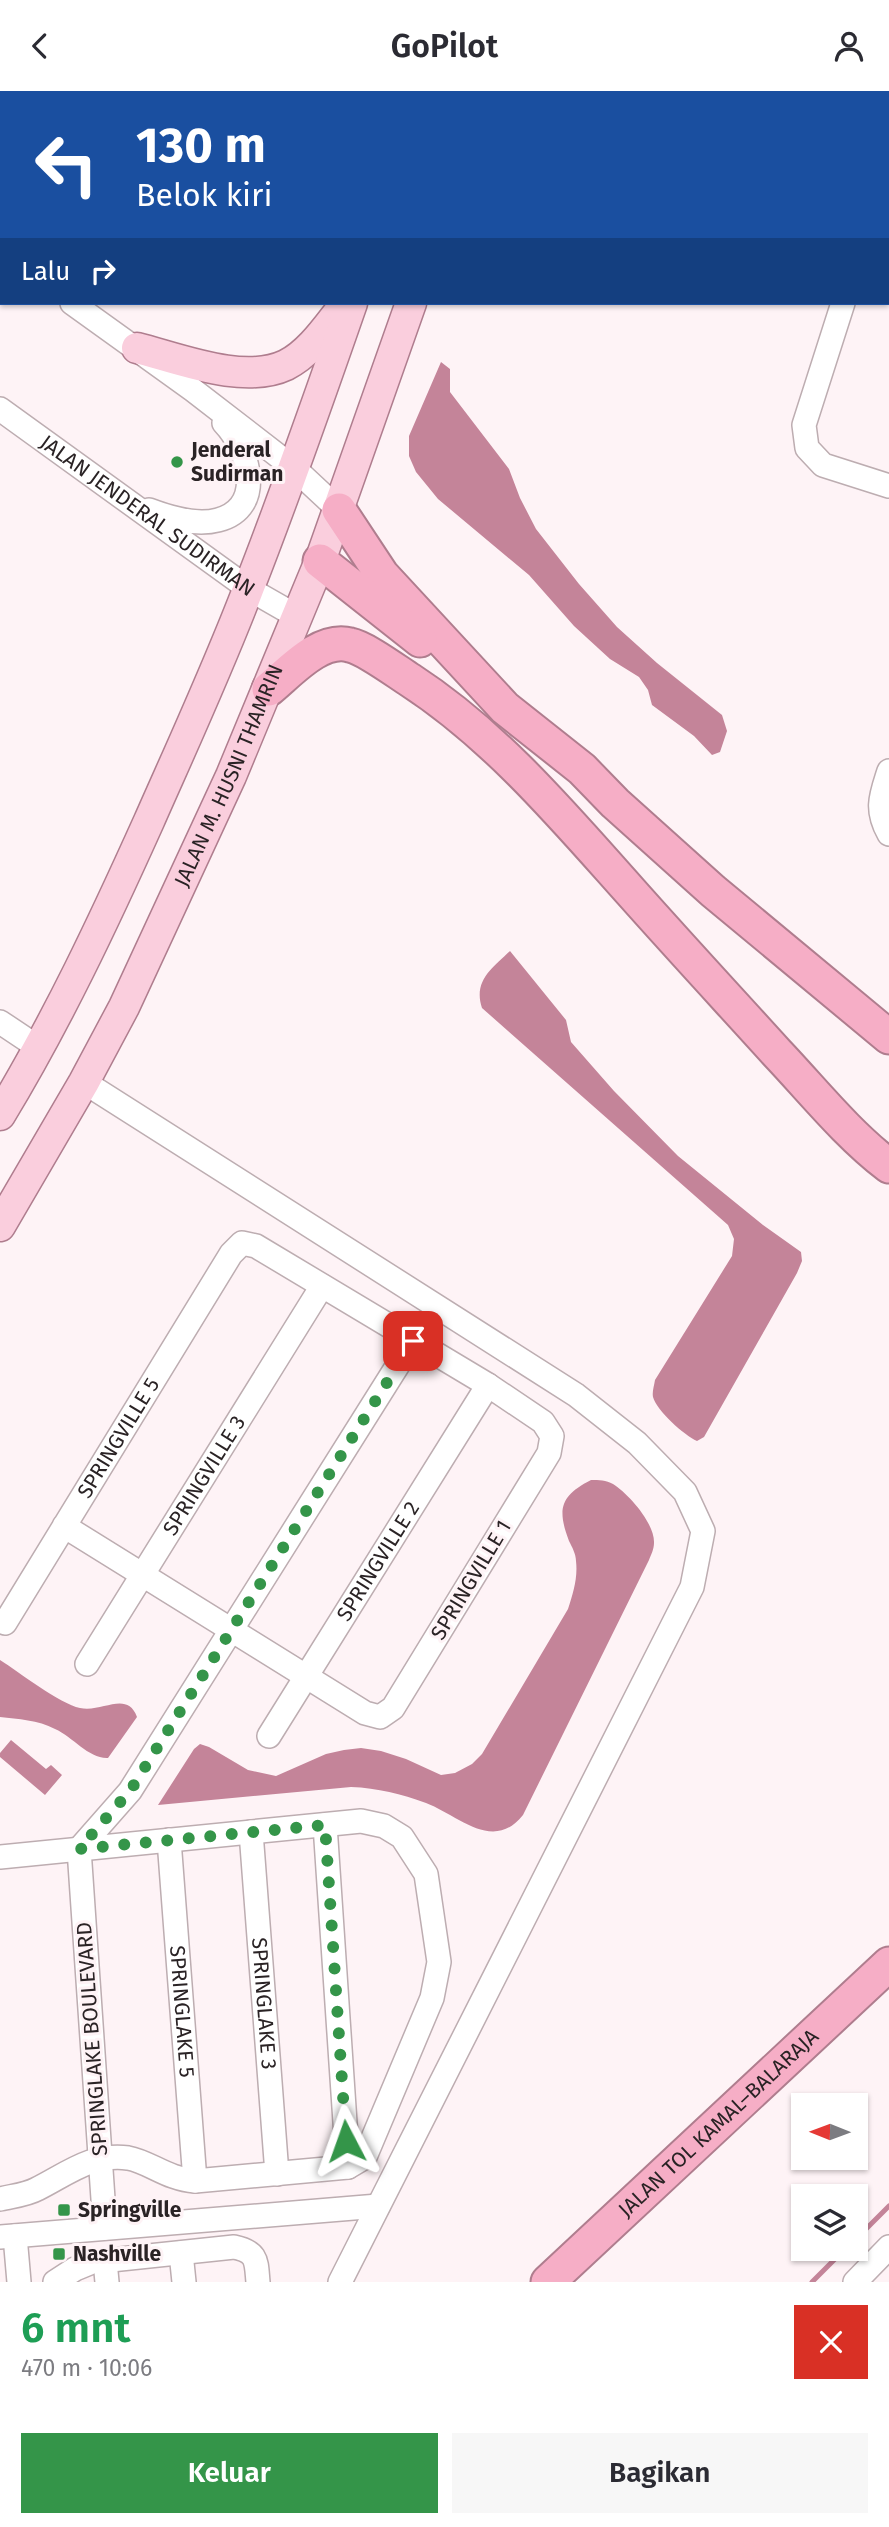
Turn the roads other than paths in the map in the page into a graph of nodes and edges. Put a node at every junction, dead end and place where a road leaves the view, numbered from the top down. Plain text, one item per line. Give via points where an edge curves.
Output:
1 (75, 305) edge
2 (344, 305) edge
3 (351, 305) edge
4 (410, 305) edge
5 (842, 305) edge
6 (137, 348) junction
7 (193, 390) junction
8 (0, 409) edge
9 (294, 468) junction
10 (889, 486) edge
11 (128, 503) junction
12 (339, 510) junction
13 (320, 561) junction
14 (249, 589) junction
15 (298, 617) junction
16 (269, 688) junction
17 (505, 708) junction
18 (889, 771) edge
19 (889, 834) edge
20 (712, 891) junction
21 (889, 1016) edge
22 (0, 1022) edge
23 (889, 1037) edge
24 (39, 1048) junction
25 (84, 1082) junction
26 (0, 1115) edge
27 (889, 1166) edge
28 (0, 1226) edge
29 (322, 1286) junction
30 (413, 1341) junction
31 (488, 1385) junction
32 (64, 1526) junction
33 (143, 1575) junction
34 (5, 1623) dead end
35 (231, 1630) junction
36 (87, 1664) dead end
37 (306, 1677) junction
38 (270, 1736) dead end
39 (325, 1825) junction
40 (251, 1832) junction
41 (169, 1840) junction
42 (79, 1849) junction
43 (0, 1857) edge
44 (889, 1964) edge
45 (100, 2159) junction
46 (348, 2167) junction
47 (276, 2174) junction
48 (195, 2181) junction
49 (0, 2199) edge
50 (378, 2206) junction
51 (105, 2228) junction
52 (8, 2237) edge
53 (889, 2248) edge
54 (181, 2253) junction
55 (106, 2271) edge
56 (19, 2282) edge
57 (55, 2282) edge
58 (184, 2282) edge
59 (258, 2282) edge
60 (340, 2282) edge
61 (548, 2282) edge
62 (855, 2282) edge

1 - 6 street
2 - 6 main road via 299,356 274,369 234,371
3 - 9 main road
4 - 12 main road, JALAN M. HUSNI THAMRIN
5 - 10 street via 804,425 807,448 823,465
6 - 7 street
7 - 9 street
7 - 11 street via 242,447 248,472 244,502 227,517 202,522
8 - 11 street, JALAN JENDERAL SUDIRMAN
9 - 12 street
9 - 14 main road
11 - 14 street, JALAN JENDERAL SUDIRMAN
12 - 13 main road, JALAN M. HUSNI THAMRIN
12 - 17 highway via 382,575
13 - 15 main road, JALAN M. HUSNI THAMRIN
13 - 17 highway
14 - 15 street, JALAN JENDERAL SUDIRMAN
14 - 24 main road via 126,872
15 - 16 main road, JALAN M. HUSNI THAMRIN
16 - 25 main road, JALAN M. HUSNI THAMRIN via 161,930
16 - 27 highway via 320,649 350,645 442,703 551,803 835,1115
17 - 20 highway via 582,769
18 - 19 street via 880,800 882,822
20 - 21 highway
20 - 23 highway
22 - 24 street
24 - 26 main road
25 - 28 main road, JALAN M. HUSNI THAMRIN
25 - 50 street via 576,1395 637,1443 685,1492 703,1531 692,1587
29 - 30 street
29 - 32 street, SPRINGVILLE 5 via 256,1246 242,1244 231,1254
29 - 33 street, SPRINGVILLE 3
30 - 31 street
30 - 35 street
31 - 37 street, SPRINGVILLE 2
31 - 37 street, SPRINGVILLE 1 via 543,1422 552,1436 549,1453 393,1708 380,1717 365,1713
32 - 33 street
32 - 34 street, SPRINGVILLE 5
33 - 35 street
33 - 36 street, SPRINGVILLE 3
35 - 37 street
35 - 42 street via 130,1791
37 - 38 street, SPRINGVILLE 2
39 - 40 street
39 - 46 street
39 - 46 street via 361,1821 384,1826 402,1837 426,1874 439,1962 432,1998 365,2157
40 - 41 street
40 - 47 street, SPRINGLAKE 3
41 - 42 street
41 - 48 street, SPRINGLAKE 5
42 - 43 street
42 - 45 street, SPRINGLAKE BOULEVARD
44 - 61 highway, JALAN TOL KAMAL–BALARAJA
45 - 48 street via 130,2158 180,2180
45 - 49 street via 34,2191
45 - 51 street, SPRINGLAKE BOULEVARD
46 - 47 street
47 - 48 street
50 - 51 street
50 - 60 street
51 - 52 street
52 - 56 street
53 - 62 street
54 - 55 street
54 - 58 street
54 - 59 street via 246,2249 255,2258
55 - 57 street via 92,2262

